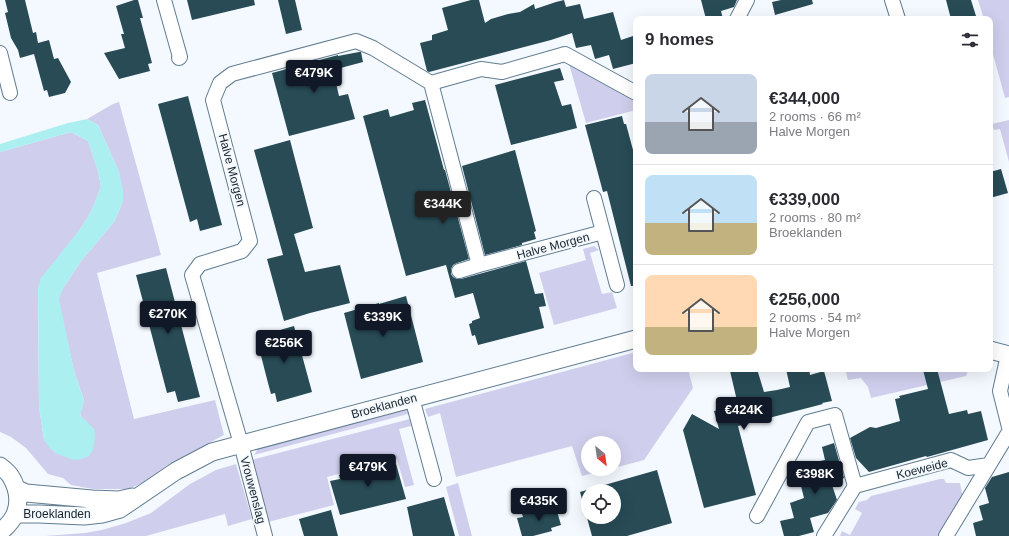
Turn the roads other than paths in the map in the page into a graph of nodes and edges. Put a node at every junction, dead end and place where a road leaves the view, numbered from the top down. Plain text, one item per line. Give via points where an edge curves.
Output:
1 (164, 0) edge
2 (747, 0) edge
3 (892, 0) edge
4 (739, 16) edge
5 (897, 16) edge
6 (0, 53) edge
7 (179, 58) dead end
8 (431, 82) junction
9 (633, 91) edge
10 (10, 93) dead end
11 (594, 198) dead end
12 (603, 232) junction
13 (479, 265) junction
14 (459, 271) dead end
15 (618, 285) dead end
16 (633, 340) edge
17 (993, 351) edge
18 (1009, 355) edge
19 (412, 398) junction
20 (1009, 427) edge
21 (1009, 432) edge
22 (241, 444) junction
23 (989, 465) junction
24 (0, 466) edge
25 (434, 479) dead end
26 (855, 486) junction
27 (17, 489) junction
28 (142, 494) junction
29 (15, 514) junction
30 (757, 516) dead end
31 (0, 532) edge
32 (265, 536) edge
33 (824, 536) edge
34 (946, 536) edge

1 - 7 street
2 - 4 street
3 - 5 street
6 - 10 street
8 - 9 street via 480,69 502,72 565,54
8 - 13 street
8 - 22 street, Halve Morgen via 373,48 356,41 232,74 220,83 213,100 250,241 242,251 200,264 192,275
11 - 12 street, Halve Morgen
12 - 13 street, Halve Morgen
12 - 15 street, Halve Morgen
13 - 14 street, Halve Morgen
16 - 19 street, Broeklanden
17 - 18 street
18 - 20 street via 1000,390
19 - 22 street, Broeklanden
19 - 25 street
21 - 23 street
22 - 28 street, Broeklanden via 212,452 176,471
22 - 32 street, Vrouwenslag
23 - 26 street, Koeweide via 968,468 951,460
23 - 34 street
24 - 27 street via 11,476
26 - 30 street via 835,415 808,422
26 - 33 street
27 - 28 street, Broeklanden via 26,493 92,499 119,500
27 - 29 street
28 - 29 street, Broeklanden via 120,509 102,514
29 - 31 street via 11,522

